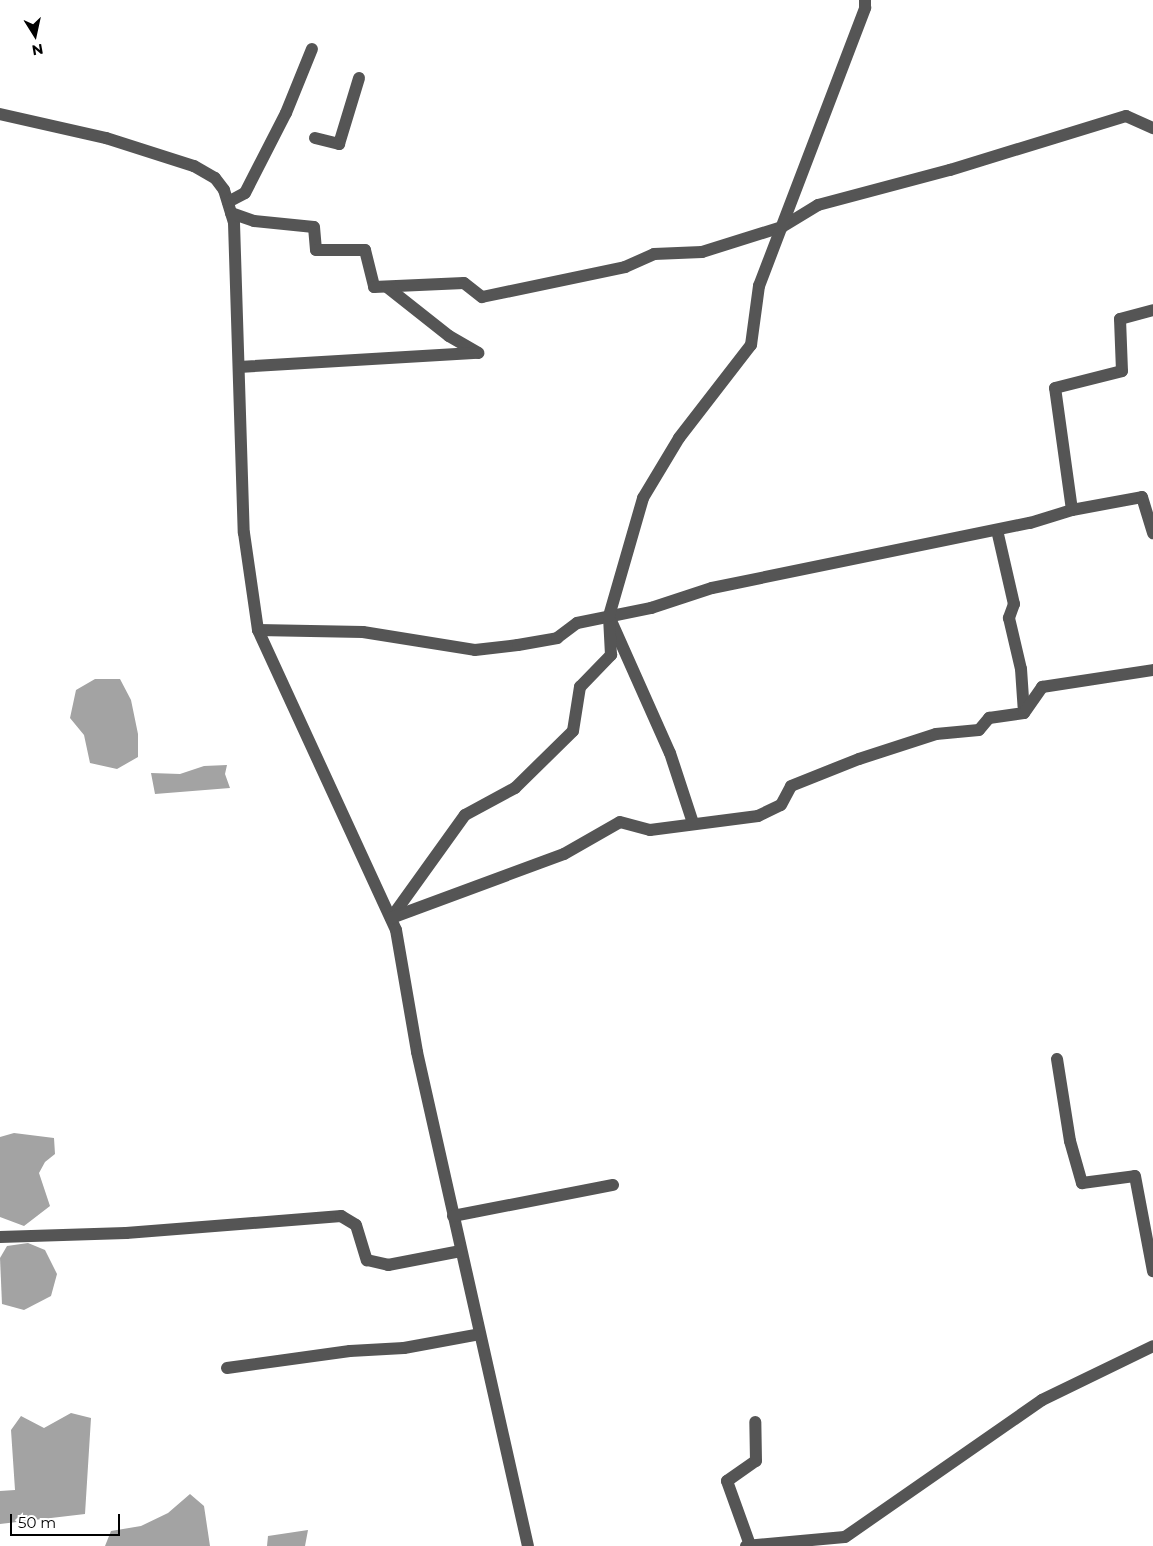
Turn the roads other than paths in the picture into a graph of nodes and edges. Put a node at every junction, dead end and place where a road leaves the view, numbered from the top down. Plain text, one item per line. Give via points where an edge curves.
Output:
1 (865, 0) edge
2 (312, 49) dead end
3 (359, 78) dead end
4 (0, 114) edge
5 (1153, 128) edge
6 (315, 138) dead end
7 (229, 207) junction
8 (782, 227) junction
9 (387, 287) junction
10 (1153, 310) edge
11 (239, 367) junction
12 (1072, 510) junction
13 (998, 530) junction
14 (1153, 533) edge
15 (609, 616) junction
16 (258, 630) junction
17 (1153, 670) edge
18 (1024, 713) junction
19 (694, 823) junction
20 (390, 918) junction
21 (1057, 1059) dead end
22 (613, 1185) dead end
23 (453, 1216) junction
24 (0, 1237) edge
25 (461, 1251) junction
26 (1153, 1271) edge
27 (480, 1334) junction
28 (1153, 1346) edge
29 (228, 1368) dead end
30 (756, 1422) dead end
31 (528, 1546) edge
32 (748, 1546) edge

1 - 8 street via 865,8
2 - 7 street via 286,113 245,193
3 - 6 street via 339,144
4 - 7 street via 106,138 194,166 215,178 224,190
5 - 8 street via 1126,116 950,170 818,205
7 - 9 street via 254,221 314,226 316,250 365,250 374,287
7 - 11 street
8 - 9 street via 702,252 654,254 625,267 482,297 464,283
8 - 15 street via 759,286 751,345 679,438 643,498
9 - 11 street via 449,336 478,353
10 - 12 street via 1120,319 1122,371 1055,388
11 - 16 street via 244,533
12 - 13 street
12 - 14 street via 1142,497
13 - 15 street via 712,588 651,608
13 - 18 street via 1014,604 1009,618 1021,669
15 - 16 street via 577,622 557,638 475,650 363,632
15 - 19 street via 670,753
15 - 20 street via 611,655 580,687 573,731 515,788 465,815
16 - 20 street
17 - 18 street via 1042,686
18 - 19 street via 989,718 979,730 936,734 859,759 791,786 781,805 758,816
19 - 20 street via 650,830 620,822 564,854
20 - 23 street via 396,930 417,1052
21 - 26 street via 1070,1141 1082,1183 1135,1176
22 - 23 street
23 - 25 street
24 - 25 street via 126,1233 341,1216 356,1225 367,1260 388,1265
25 - 27 street
27 - 29 street via 404,1348 350,1351
27 - 31 street
28 - 32 street via 1042,1400 844,1537
30 - 32 street via 756,1461 727,1481

